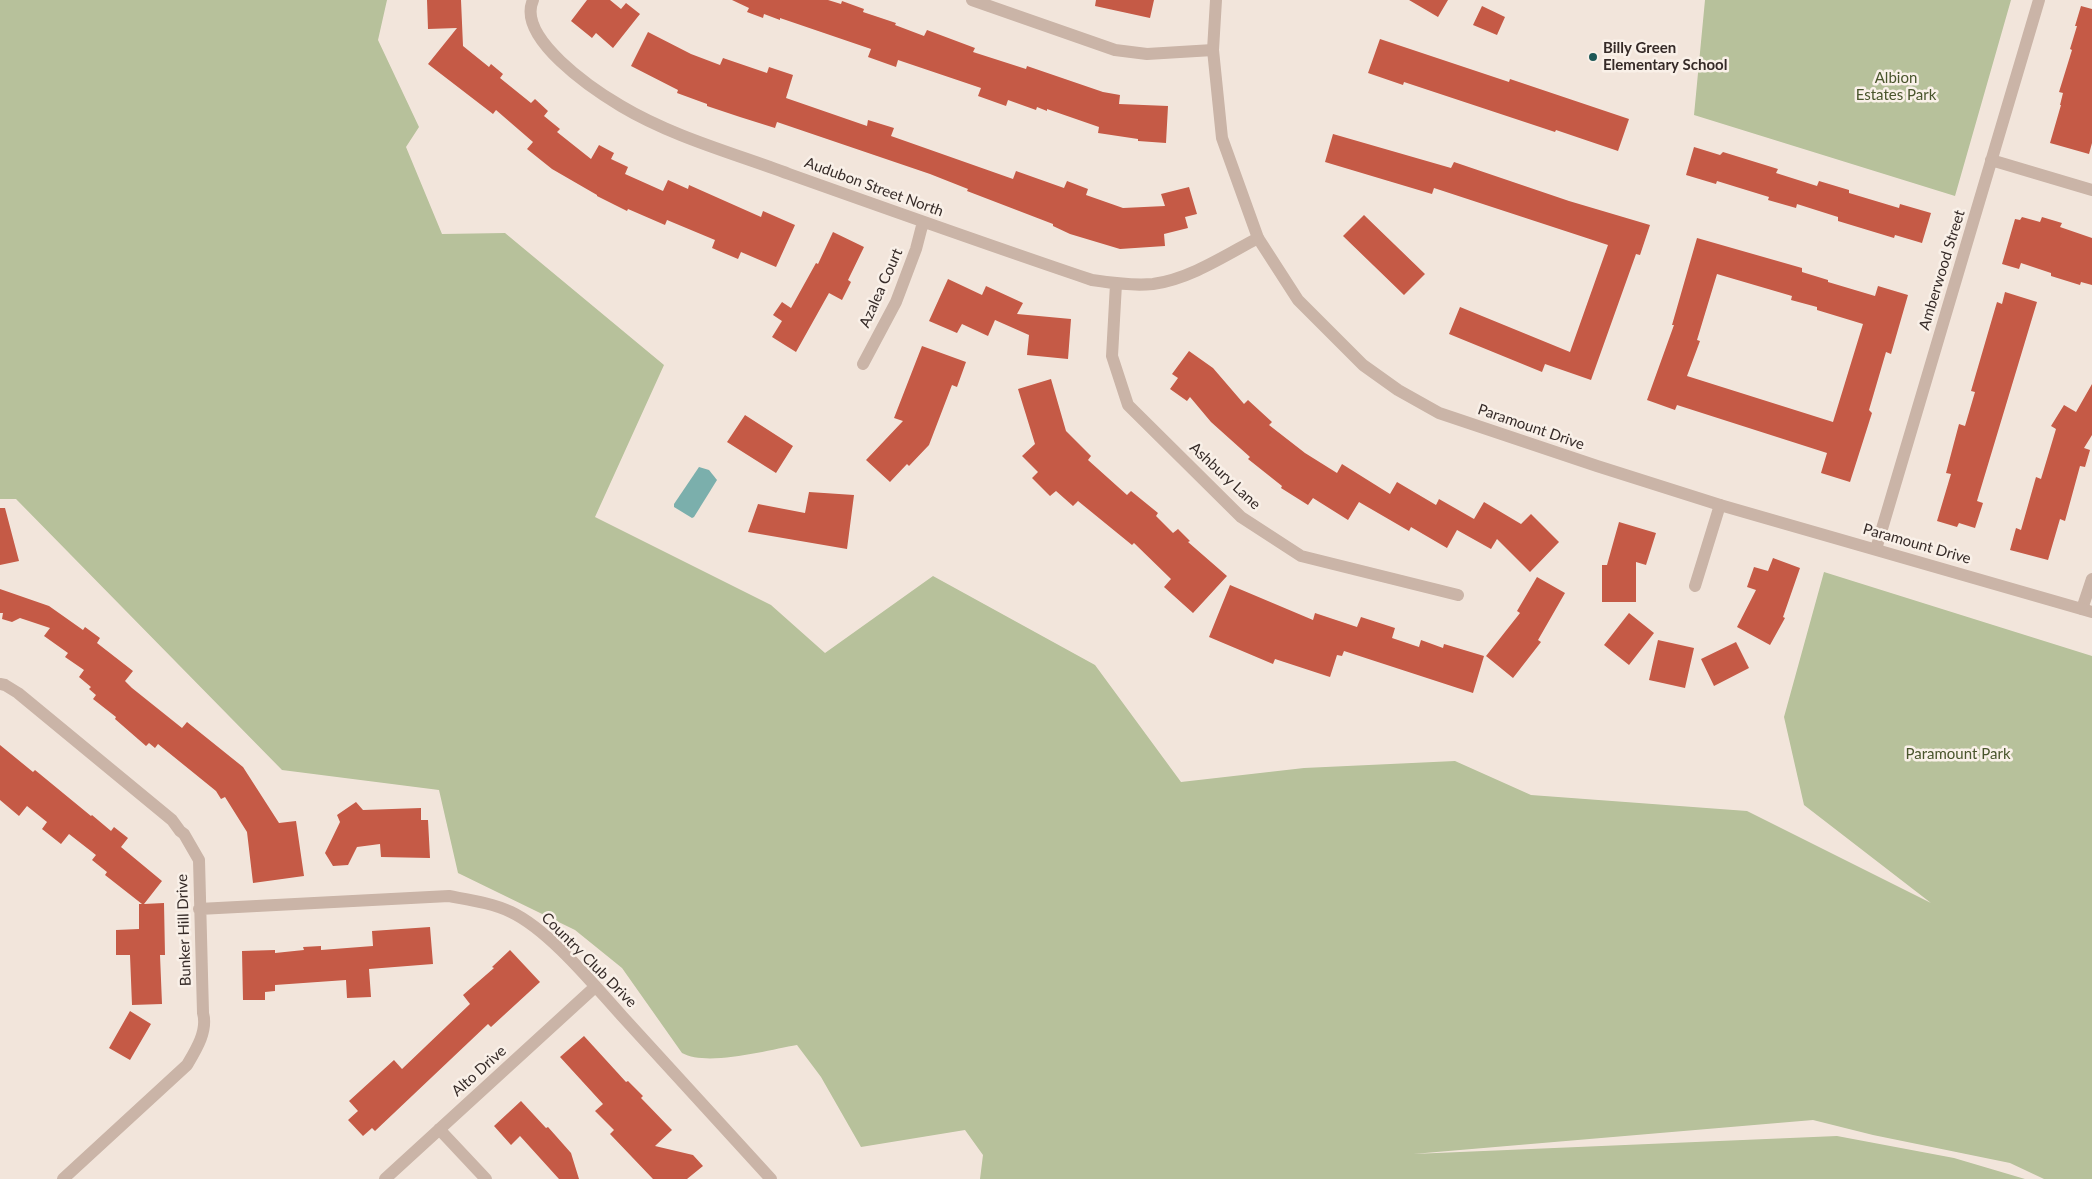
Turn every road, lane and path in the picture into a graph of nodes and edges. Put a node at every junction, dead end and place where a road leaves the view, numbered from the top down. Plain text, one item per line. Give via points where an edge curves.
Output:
1 (533, 0) edge
2 (972, 0) edge
3 (1216, 0) edge
4 (2039, 0) edge
5 (1213, 50) junction
6 (1991, 160) junction
7 (2092, 190) edge
8 (923, 222) junction
9 (1258, 238) junction
10 (1116, 284) junction
11 (863, 364) dead end
12 (1720, 505) junction
13 (1876, 549) junction
14 (2092, 579) edge
15 (1695, 586) dead end
16 (1458, 595) dead end
17 (2087, 611) edge
18 (0, 684) edge
19 (200, 909) junction
20 (596, 987) junction
21 (439, 1129) junction
22 (63, 1179) edge
23 (385, 1179) edge
24 (486, 1179) edge
25 (771, 1179) edge

1 - 8 street, Audubon Street North via 530,18 546,47 581,78 621,106 709,146
2 - 5 street via 1115,50 1147,54
3 - 5 street, Paramount Drive
4 - 6 street, Amberwood Street
5 - 9 street, Paramount Drive via 1222,138
6 - 7 street
6 - 13 street, Amberwood Street
8 - 10 street, Audubon Street North via 1092,280
8 - 11 street, Azalea Court via 896,302
9 - 10 street, Audubon Street North via 1171,280 1143,285
9 - 12 street, Paramount Drive via 1298,300 1363,365 1398,390 1439,413
10 - 16 street, Ashbury Lane via 1112,356 1128,405 1241,517 1301,556
12 - 13 street, Paramount Drive
12 - 15 street
13 - 17 street, Paramount Drive
14 - 17 street
18 - 19 street, Bunker Hill Drive via 18,692 179,828 199,860
19 - 20 street, Country Club Drive via 449,896 476,901 511,912 533,926
19 - 22 street, Bunker Hill Drive via 205,1020 200,1043 187,1065
20 - 21 street, Alto Drive
20 - 25 street, Country Club Drive
21 - 23 street, Alto Drive
21 - 24 street

